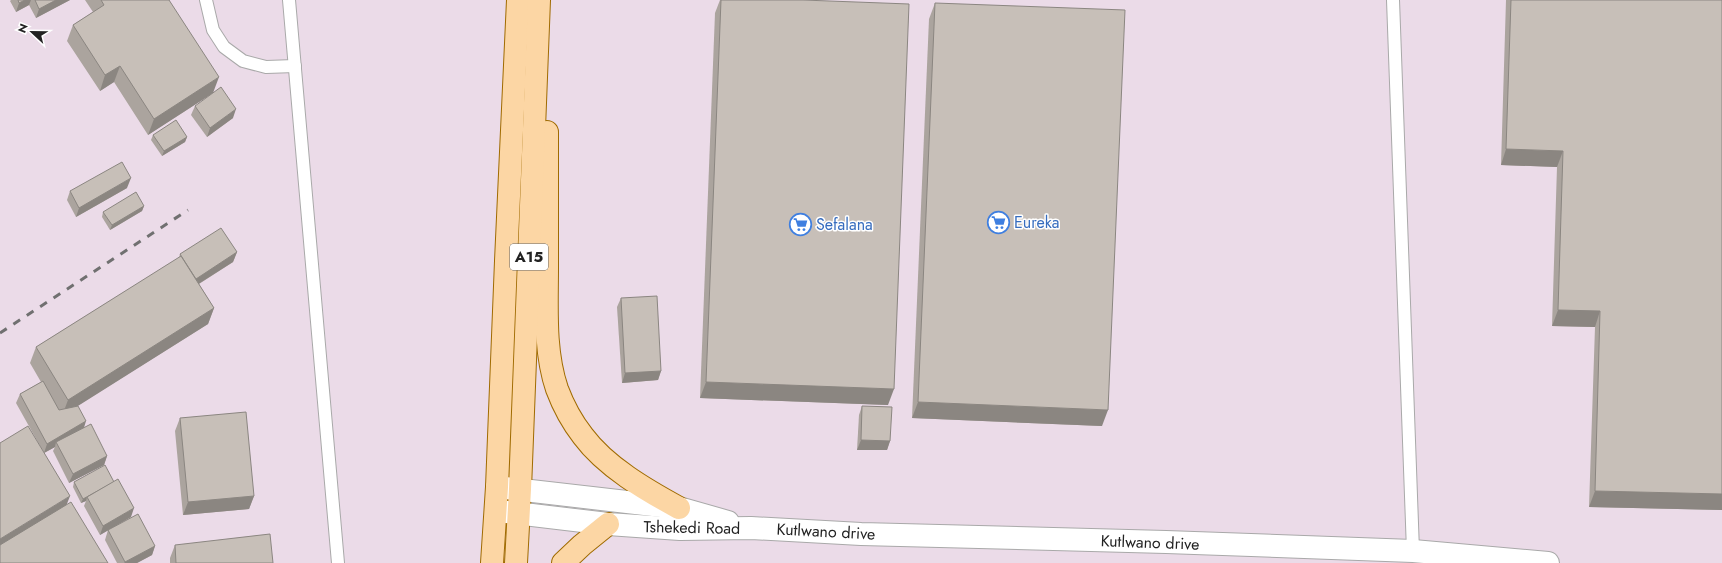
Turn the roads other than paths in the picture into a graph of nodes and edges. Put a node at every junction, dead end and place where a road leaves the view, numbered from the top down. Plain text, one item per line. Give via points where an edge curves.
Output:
1 (206, 0) edge
2 (289, 0) edge
3 (518, 0) edge
4 (539, 0) edge
5 (1392, 0) edge
6 (295, 66) junction
7 (535, 90) junction
8 (497, 487) junction
9 (520, 489) junction
10 (679, 508) junction
11 (496, 511) junction
12 (519, 514) junction
13 (608, 524) junction
14 (751, 528) junction
15 (1413, 551) junction
16 (338, 563) edge
17 (492, 563) edge
18 (516, 563) edge
19 (563, 563) edge
20 (1548, 563) edge

1 - 6 lane via 213,30 224,47 243,61 266,67
2 - 6 lane
3 - 8 main road, A15
4 - 7 main road, A15
5 - 15 lane
6 - 16 lane
7 - 9 main road, A15
7 - 10 main road via 545,109 548,129 547,311 551,364 557,388 566,410 583,437 610,463 643,488
8 - 9 street, Tshekedi Road
8 - 11 main road, A15
9 - 10 street, Tshekedi Road
9 - 12 main road, A15
10 - 14 street, Tshekedi Road
11 - 12 street, Tshekedi Road
11 - 17 main road, A15
12 - 13 street, Tshekedi Road
12 - 18 main road, A15
13 - 14 street, Tshekedi Road via 680,530
13 - 19 main road
14 - 15 street, Kutlwano drive via 861,534
15 - 20 street, Kutlwano drive

